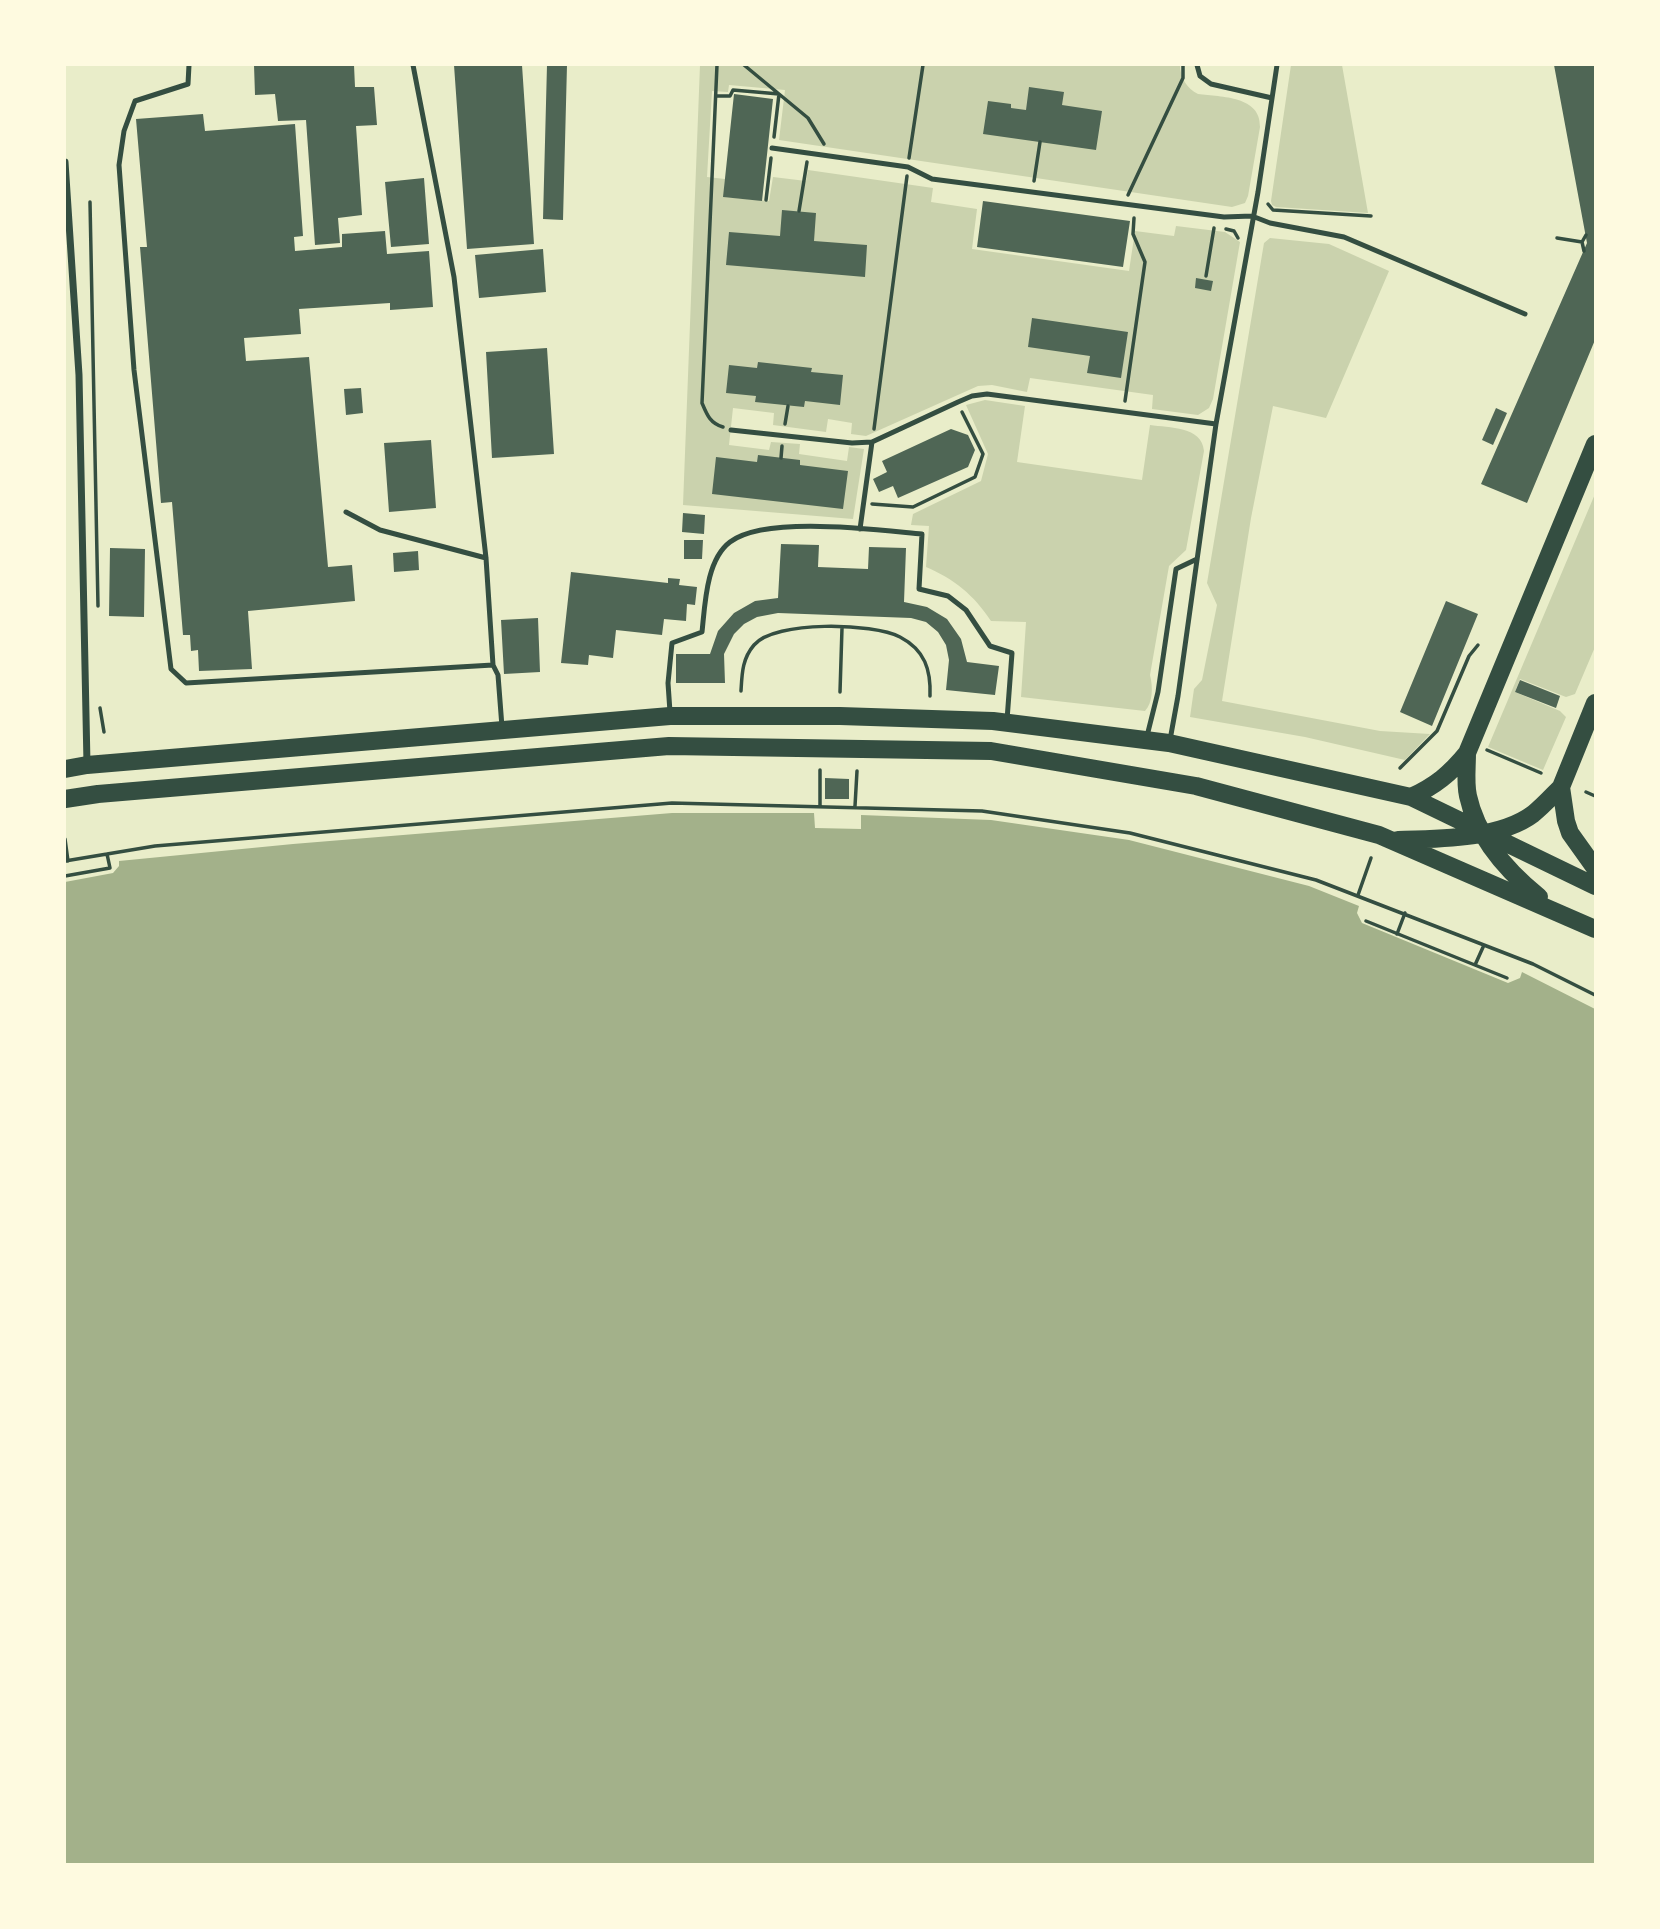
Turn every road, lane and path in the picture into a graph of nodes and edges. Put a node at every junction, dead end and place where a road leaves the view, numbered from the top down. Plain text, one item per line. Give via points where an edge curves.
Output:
1 (189, 65) edge
2 (413, 65) edge
3 (717, 65) edge
4 (744, 65) edge
5 (923, 65) edge
6 (1183, 65) edge
7 (1197, 65) edge
8 (1277, 65) edge
9 (779, 94) junction
10 (716, 96) junction
11 (1272, 98) junction
12 (1040, 142) dead end
13 (772, 148) junction
14 (808, 153) junction
15 (832, 156) junction
16 (65, 162) edge
17 (908, 167) junction
18 (1033, 191) junction
19 (766, 200) dead end
20 (90, 202) dead end
21 (1124, 203) junction
22 (1269, 207) dead end
23 (799, 211) dead end
24 (1252, 216) junction
25 (1371, 216) dead end
26 (1135, 218) dead end
27 (67, 222) edge
28 (1214, 228) dead end
29 (1586, 235) dead end
30 (1557, 238) dead end
31 (1582, 242) junction
32 (1584, 251) dead end
33 (1206, 276) dead end
34 (1525, 314) dead end
35 (958, 402) junction
36 (1123, 411) junction
37 (1216, 424) junction
38 (730, 430) joint
39 (872, 442) junction
40 (1595, 444) edge
41 (863, 503) junction
42 (346, 512) dead end
43 (860, 529) junction
44 (486, 558) junction
45 (1197, 559) junction
46 (98, 614) dead end
47 (842, 628) junction
48 (1478, 645) dead end
49 (493, 665) junction
50 (741, 691) dead end
51 (840, 692) dead end
52 (99, 696) dead end
53 (930, 696) dead end
54 (1595, 703) edge
55 (670, 716) junction
56 (1006, 723) junction
57 (502, 730) junction
58 (104, 732) dead end
59 (1146, 739) junction
60 (1169, 743) junction
61 (1487, 750) dead end
62 (1466, 753) junction
63 (87, 765) junction
64 (1401, 768) dead end
65 (65, 769) edge
66 (820, 770) dead end
67 (857, 771) dead end
68 (1541, 773) dead end
69 (1561, 787) junction
70 (1586, 792) dead end
71 (1595, 796) edge
72 (1411, 797) junction
73 (65, 799) edge
74 (820, 806) junction
75 (855, 806) junction
76 (1482, 832) junction
77 (65, 839) edge
78 (1393, 841) junction
79 (107, 854) junction
80 (1371, 858) dead end
81 (66, 861) edge
82 (1595, 868) edge
83 (65, 876) edge
84 (1595, 886) edge
85 (1358, 895) junction
86 (1555, 910) junction
87 (1405, 913) junction
88 (1366, 921) dead end
89 (1595, 929) edge
90 (1397, 934) junction
91 (1484, 945) junction
92 (1475, 965) junction
93 (1507, 978) dead end
94 (1595, 995) edge

1 - 49 lane via 188,84 135,102 119,164 134,370 171,669 186,683
2 - 44 lane via 454,277
3 - 10 path
4 - 9 path
5 - 17 path
6 - 21 path via 1183,78
7 - 11 lane via 1200,76 1211,83
8 - 11 lane
9 - 10 path via 733,90 730,96
9 - 13 path
9 - 15 path via 807,118
10 - 38 path via 702,403 715,424
11 - 24 lane
12 - 18 path
13 - 14 lane
13 - 19 path
14 - 15 lane
14 - 23 path
15 - 17 lane
16 - 27 street
17 - 18 lane via 932,179
17 - 39 path
18 - 21 lane
20 - 46 path
21 - 24 lane via 1224,217
22 - 25 path
24 - 34 lane via 1344,237
24 - 37 lane
26 - 36 path via 1133,234 1145,262
27 - 63 street via 79,375
28 - 33 path
29 - 31 path
30 - 31 path
31 - 32 path
35 - 36 lane via 987,394
35 - 39 lane
35 - 41 path via 982,454 975,477 913,507
36 - 37 lane
37 - 45 lane
38 - 39 lane
39 - 41 lane
40 - 62 main road
41 - 43 lane
42 - 44 lane via 380,530
43 - 55 lane via 777,527 748,532 728,542 711,569 702,632 672,643
43 - 56 lane via 922,534 919,589 948,596 966,610 990,646 1012,653
44 - 49 lane
45 - 59 lane via 1176,569 1158,692
45 - 60 lane
47 - 50 path via 774,632 755,643 744,660
47 - 51 path
47 - 53 path via 877,629 901,637 929,668
48 - 64 path via 1437,731
49 - 57 lane via 498,675
52 - 58 path
54 - 69 main road
55 - 56 main road via 840,716
55 - 57 main road
56 - 59 main road
57 - 63 main road
59 - 60 main road
60 - 72 main road
61 - 68 path
62 - 72 main road via 1450,774
62 - 76 main road via 1467,793
63 - 65 main road
66 - 74 path
67 - 75 path
69 - 76 main road via 1533,815
69 - 82 main road via 1570,832
70 - 71 path
72 - 76 main road
73 - 78 main road via 669,746 991,751 1196,786
74 - 75 path
74 - 79 path via 672,803
75 - 85 path via 982,811 1130,834 1316,880
76 - 78 main road
76 - 84 main road
76 - 86 main road via 1519,880
77 - 81 path
78 - 86 main road
79 - 81 path
79 - 83 path via 110,868
80 - 85 path
85 - 87 path
86 - 89 main road
87 - 90 path
87 - 91 path
88 - 90 path
90 - 92 path
91 - 92 path
91 - 94 path
92 - 93 path

